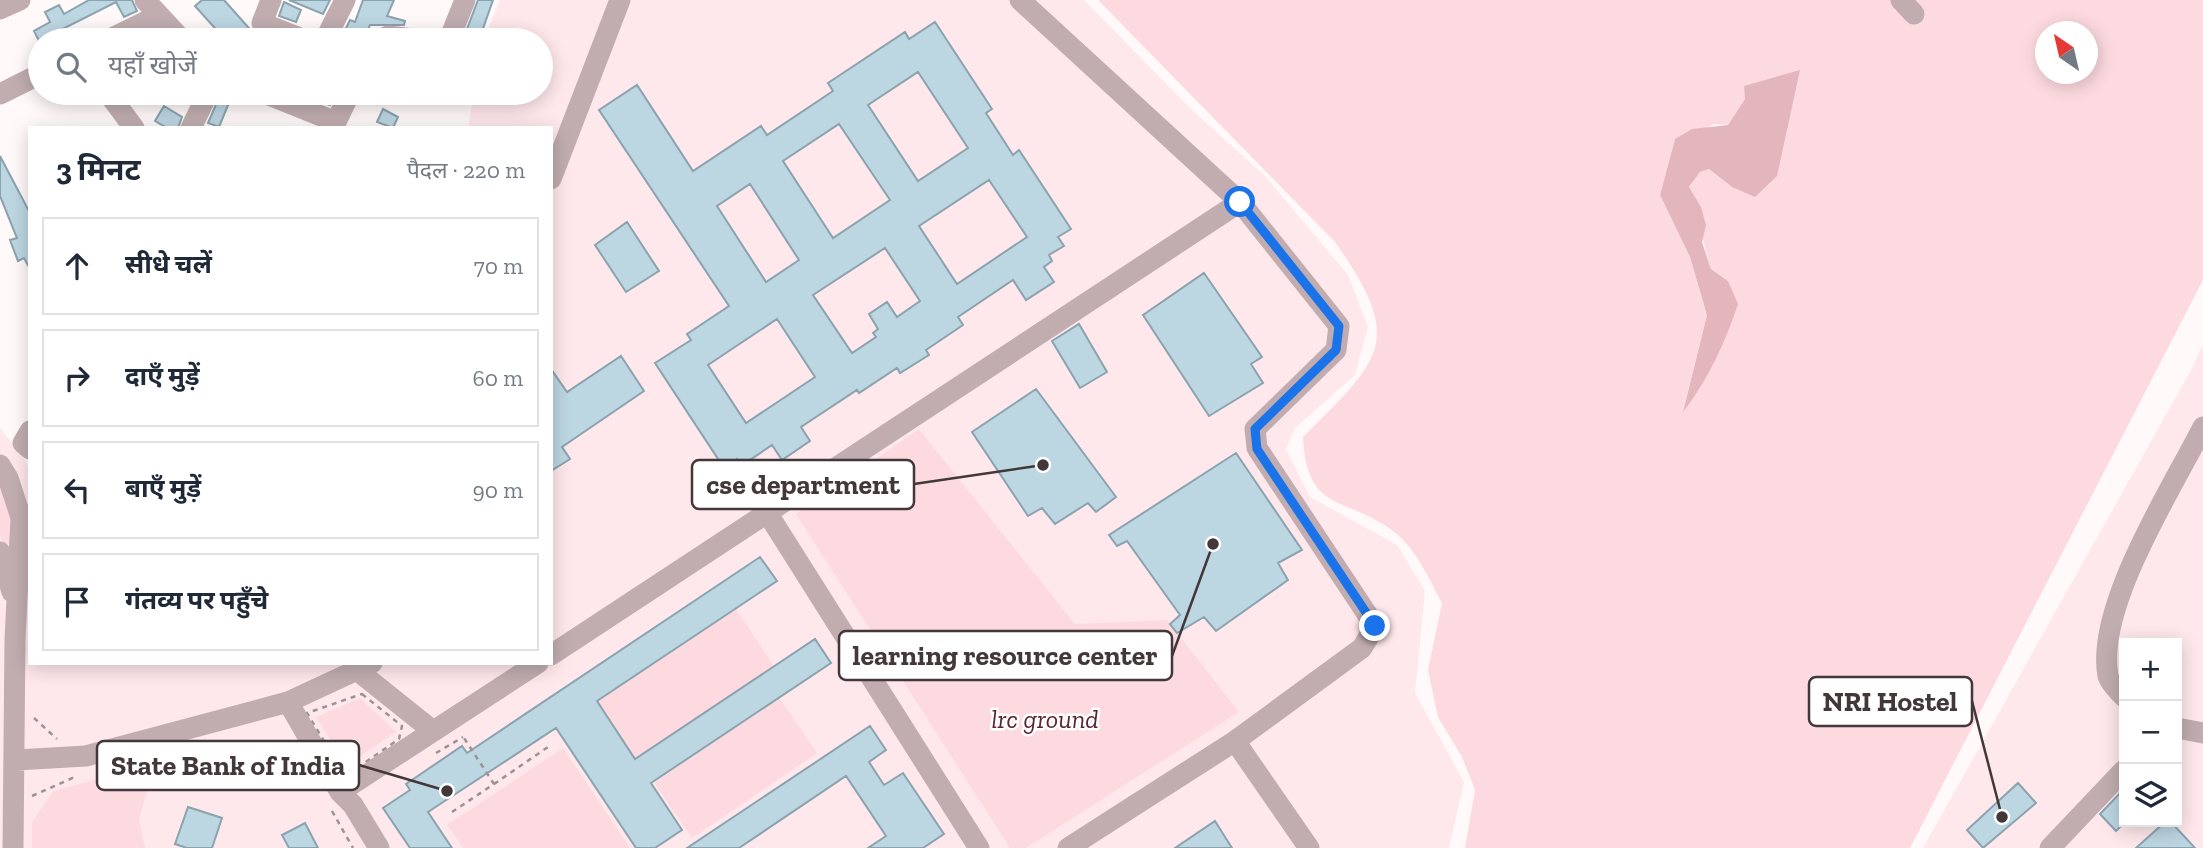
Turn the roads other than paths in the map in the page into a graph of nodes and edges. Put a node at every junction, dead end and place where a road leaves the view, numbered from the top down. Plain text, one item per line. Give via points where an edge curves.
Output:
1 (271, 0) edge
2 (345, 0) edge
3 (465, 0) edge
4 (621, 0) edge
5 (1020, 0) edge
6 (151, 8) edge
7 (124, 28) edge
8 (170, 28) edge
9 (274, 28) edge
10 (331, 28) edge
11 (454, 28) edge
12 (28, 80) edge
13 (0, 94) edge
14 (117, 105) edge
15 (203, 105) edge
16 (294, 105) edge
17 (344, 105) edge
18 (133, 126) edge
19 (195, 126) edge
20 (553, 174) edge
21 (1240, 202) junction
22 (2203, 427) edge
23 (28, 433) edge
24 (28, 447) edge
25 (0, 465) edge
26 (768, 514) junction
27 (0, 552) edge
28 (16, 604) junction
29 (8, 639) edge
30 (553, 651) edge
31 (535, 665) edge
32 (363, 666) edge
33 (2119, 691) edge
34 (288, 702) junction
35 (2182, 729) edge
36 (433, 732) junction
37 (2203, 733) edge
38 (1235, 741) junction
39 (16, 760) junction
40 (2119, 775) edge
41 (334, 798) junction
42 (13, 848) edge
43 (379, 848) edge
44 (979, 848) edge
45 (1068, 848) edge
46 (1309, 848) edge
47 (2050, 848) edge

1 - 9 street via 261,23
2 - 10 street
3 - 11 street
4 - 20 street
5 - 21 street
6 - 7 street
6 - 8 street
12 - 13 street
14 - 18 street
15 - 19 street
16 - 17 street via 336,122
21 - 26 street
21 - 38 street via 1339,326 1336,350 1255,429 1257,449 1375,626 1362,648
22 - 33 street via 2120,592 2106,636 2108,679
23 - 24 street via 23,437
25 - 28 street via 21,518
26 - 30 street
26 - 44 street
27 - 28 street
28 - 29 street
29 - 39 street
31 - 36 street via 458,728
32 - 34 street
32 - 36 street
34 - 39 street via 86,756
34 - 41 street
35 - 37 street
36 - 41 street
38 - 45 street
38 - 46 street
39 - 42 street
40 - 47 street
41 - 43 street via 353,805

